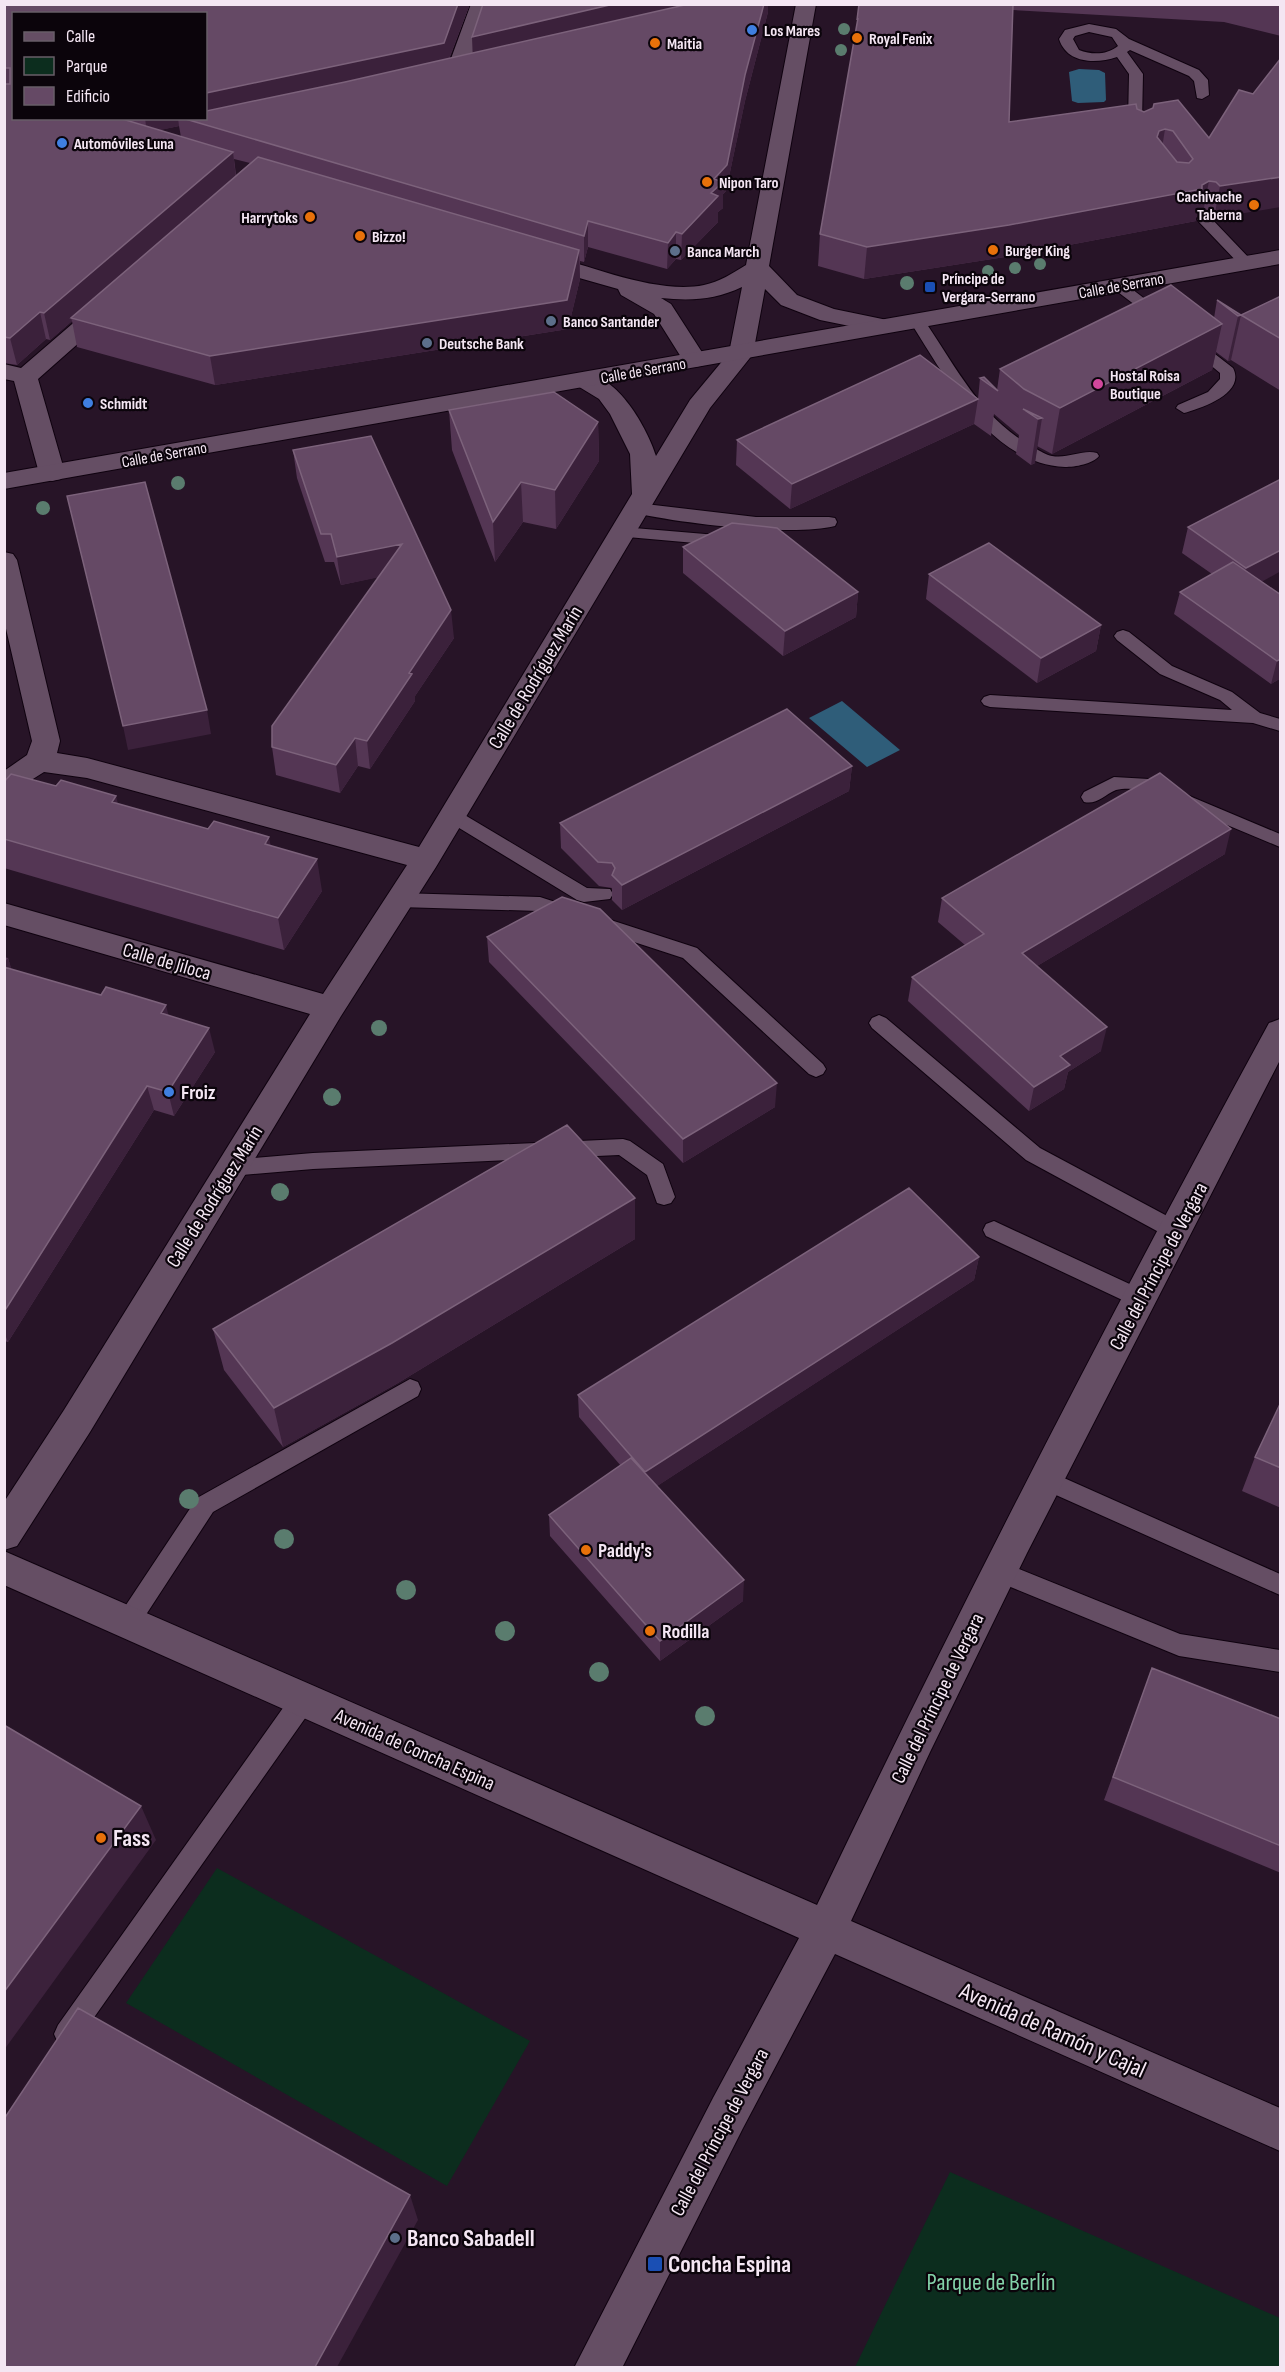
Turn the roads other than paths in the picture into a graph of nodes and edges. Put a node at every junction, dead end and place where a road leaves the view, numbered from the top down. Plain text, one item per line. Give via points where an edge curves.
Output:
1 (481, 4) edge
2 (806, 4) edge
3 (1123, 47) junction
4 (480, 70) edge
5 (456, 75) junction
6 (434, 80) edge
7 (1202, 95) dead end
8 (1139, 137) edge
9 (1204, 219) edge
10 (520, 253) edge
11 (1281, 257) edge
12 (1246, 263) junction
13 (758, 268) junction
14 (612, 280) junction
15 (1119, 286) junction
16 (125, 290) edge
17 (917, 320) junction
18 (884, 326) junction
19 (741, 354) junction
20 (695, 360) junction
21 (15, 374) edge
22 (585, 380) junction
23 (1184, 408) dead end
24 (1091, 456) dead end
25 (52, 473) junction
26 (4, 482) edge
27 (635, 511) junction
28 (829, 522) dead end
29 (749, 543) edge
30 (4, 560) edge
31 (1123, 636) dead end
32 (990, 701) dead end
33 (1254, 717) junction
34 (1281, 725) edge
35 (37, 763) junction
36 (4, 784) edge
37 (1090, 797) dead end
38 (453, 815) junction
39 (1281, 841) edge
40 (426, 860) junction
41 (603, 894) edge
42 (399, 900) junction
43 (4, 914) edge
44 (330, 1008) junction
45 (879, 1023) dead end
46 (1281, 1031) edge
47 (816, 1069) dead end
48 (231, 1168) junction
49 (664, 1197) dead end
50 (994, 1230) dead end
51 (1176, 1231) junction
52 (1141, 1299) junction
53 (410, 1389) edge
54 (1046, 1480) junction
55 (4, 1534) edge
56 (4, 1567) edge
57 (999, 1572) junction
58 (1281, 1585) edge
59 (128, 1622) junction
60 (1281, 1660) edge
61 (304, 1699) junction
62 (826, 1930) junction
63 (52, 2055) edge
64 (1281, 2130) edge
65 (597, 2367) edge

1 - 5 street
2 - 13 street
3 - 3 lane via 1120,36 1098,22 1070,33 1066,39 1071,50 1090,58 1102,58
3 - 7 lane via 1194,73 1201,80
3 - 8 lane via 1136,74 1135,122
4 - 5 street
5 - 6 street
9 - 12 lane
10 - 14 street
11 - 12 street, Calle de Serrano
12 - 15 street, Calle de Serrano
13 - 14 street via 730,285 701,293 673,292
13 - 18 street via 789,300 828,315
13 - 19 street
14 - 20 street via 663,309
15 - 17 street, Calle de Serrano
15 - 23 lane via 1228,370 1230,379 1224,390
16 - 21 street
17 - 18 street, Calle de Serrano
17 - 24 lane via 970,403 1015,444 1047,461 1073,462
18 - 19 street, Calle de Serrano
19 - 20 street, Calle de Serrano
19 - 27 street, Calle de Rodríguez Marín via 699,405
20 - 22 street, Calle de Serrano
21 - 25 street
22 - 25 street, Calle de Serrano
22 - 27 street via 608,394 643,454
25 - 26 street, Calle de Serrano
27 - 28 lane via 730,522
27 - 29 lane
27 - 38 street, Calle de Rodríguez Marín
30 - 35 street via 46,741 46,752
31 - 33 lane via 1166,670 1226,696
32 - 33 lane
33 - 34 lane
35 - 36 street
35 - 40 street via 87,768
37 - 39 lane via 1114,783 1143,783
38 - 40 street, Calle de Rodríguez Marín
38 - 41 lane via 584,895
40 - 42 street, Calle de Rodríguez Marín
42 - 44 street, Calle de Rodríguez Marín
42 - 47 lane via 540,904 690,953
43 - 44 street, Calle de Jiloca
44 - 48 street, Calle de Rodríguez Marín
45 - 51 lane via 1033,1154
46 - 51 street, Calle del Príncipe de Vergara
48 - 49 lane via 622,1147 656,1170
48 - 55 street, Calle de Rodríguez Marín
50 - 52 lane
51 - 52 street, Calle del Príncipe de Vergara
52 - 54 street, Calle del Príncipe de Vergara
53 - 59 lane via 205,1505
54 - 57 street, Calle del Príncipe de Vergara
54 - 58 lane
56 - 59 street, Avenida de Concha Espina
57 - 60 lane via 1179,1645
57 - 62 street, Calle del Príncipe de Vergara
59 - 61 street, Avenida de Concha Espina
61 - 62 street, Avenida de Concha Espina
61 - 63 lane
62 - 64 street, Avenida de Ramón y Cajal
62 - 65 street, Calle del Príncipe de Vergara

